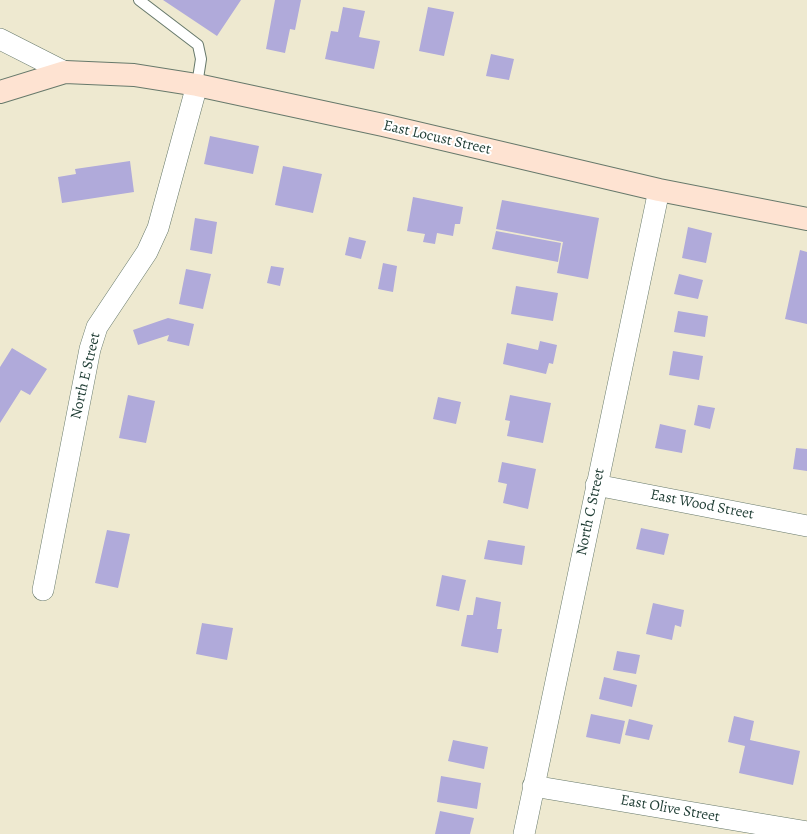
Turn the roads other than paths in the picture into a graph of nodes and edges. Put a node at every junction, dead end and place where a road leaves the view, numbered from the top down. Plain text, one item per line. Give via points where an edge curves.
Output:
1 (139, 0) edge
2 (0, 39) edge
3 (65, 72) junction
4 (197, 85) junction
5 (0, 92) edge
6 (659, 190) junction
7 (807, 219) edge
8 (596, 485) junction
9 (807, 526) edge
10 (43, 590) dead end
11 (533, 786) junction
12 (807, 832) edge
13 (524, 834) edge

1 - 4 lane via 198,45 201,59
2 - 3 street
3 - 4 main road, East Locust Street via 134,75
3 - 5 main road, East Locust Street
4 - 6 main road, East Locust Street via 383,125
4 - 10 street, North E Street via 158,228 147,252 97,327 90,349
6 - 7 main road, East Locust Street
6 - 8 street, North C Street
8 - 9 street, East Wood Street
8 - 11 street, North C Street
11 - 12 street, East Olive Street
11 - 13 street, North C Street

